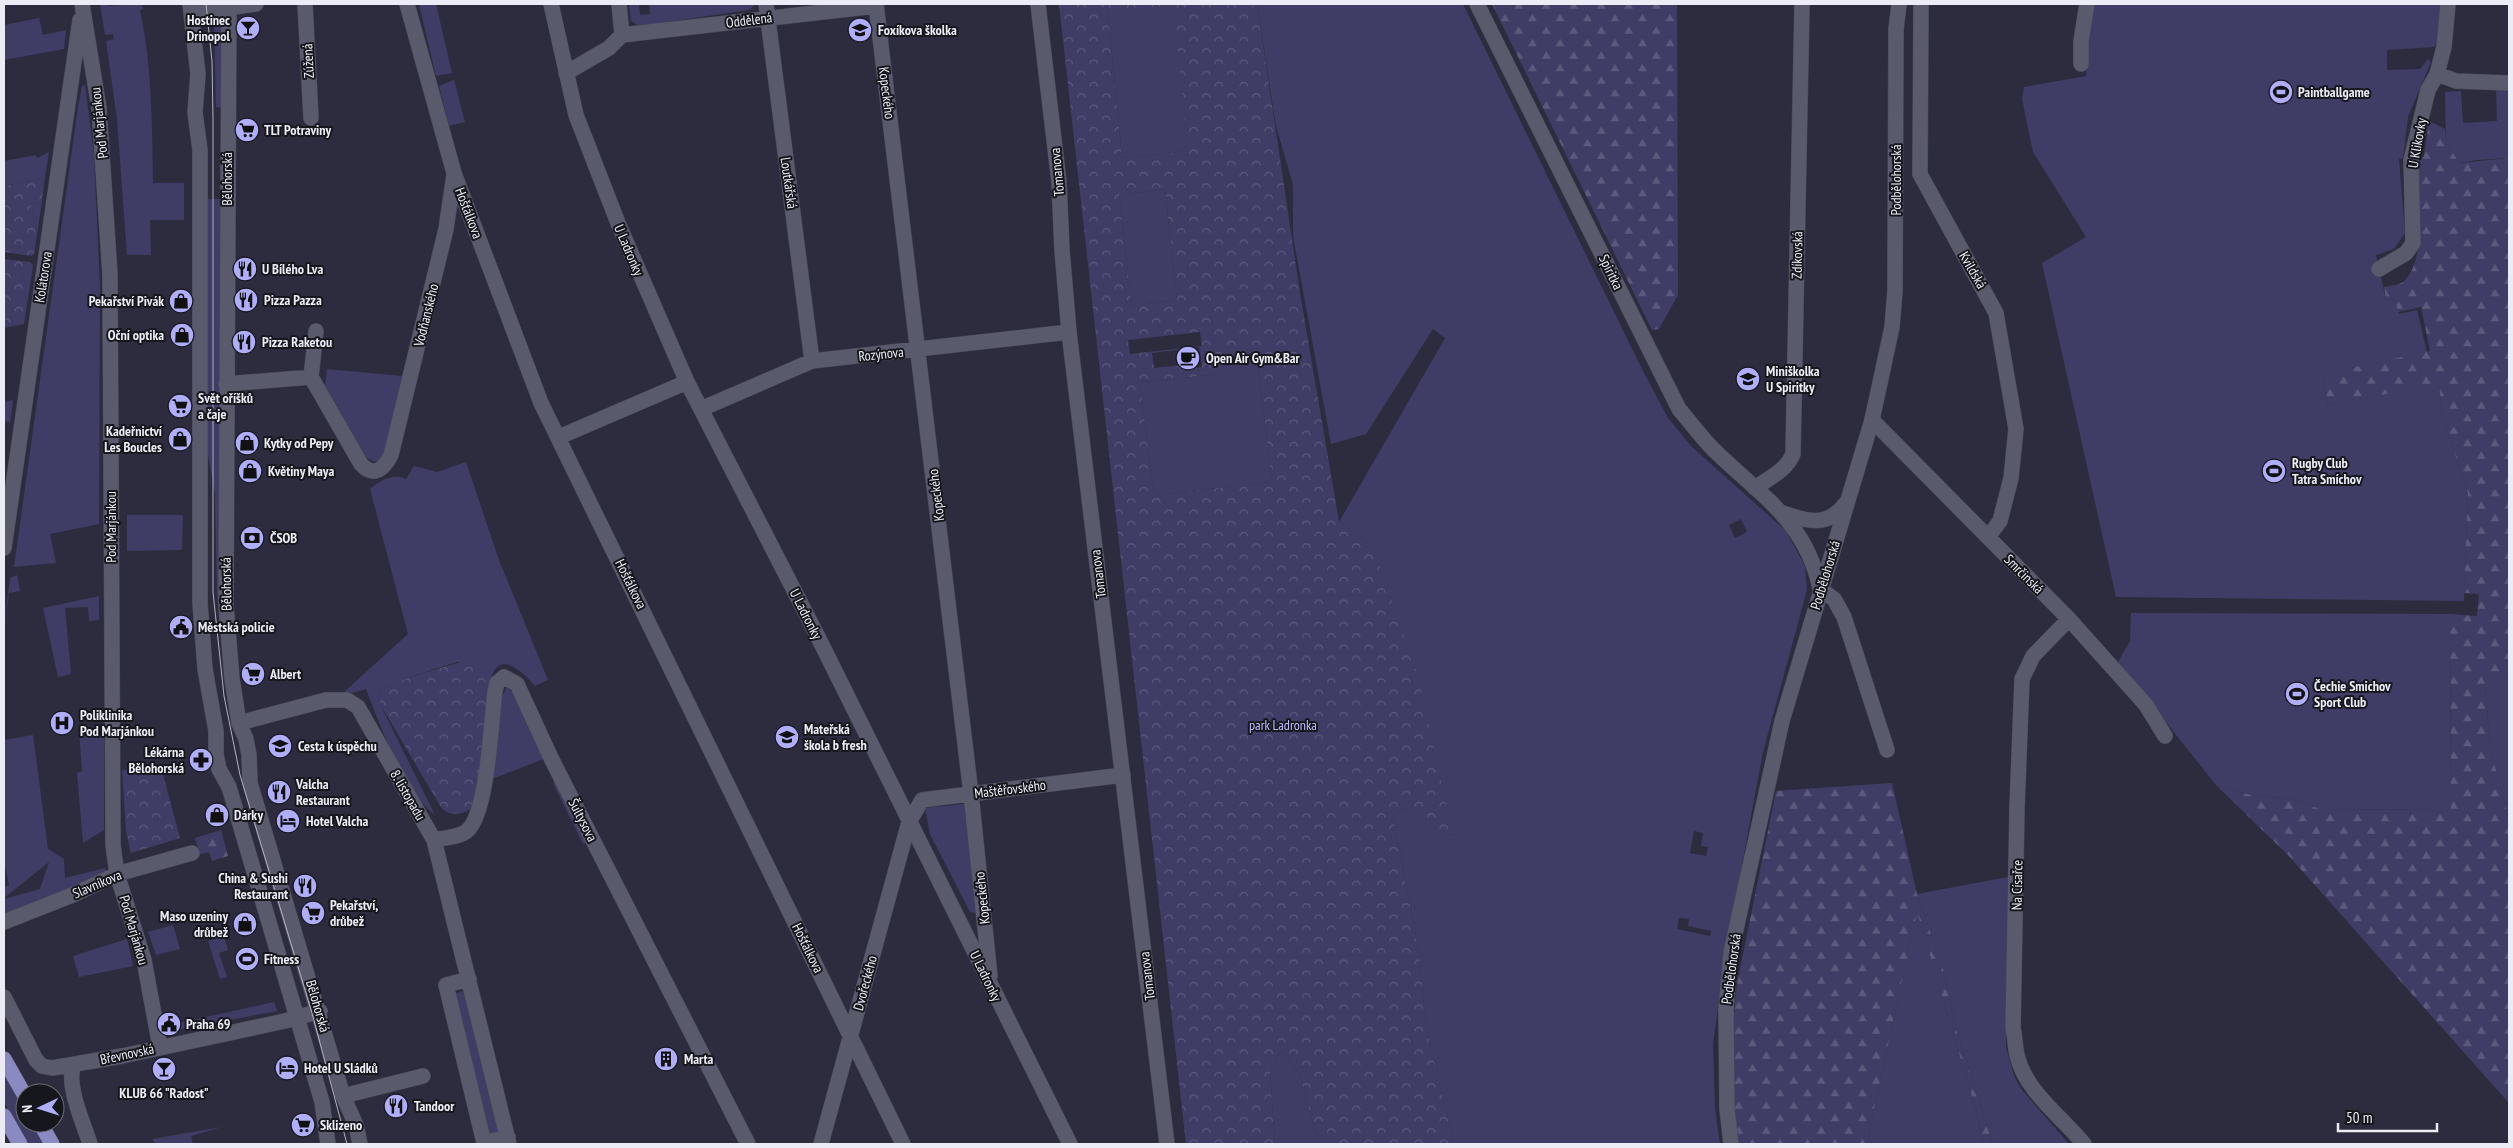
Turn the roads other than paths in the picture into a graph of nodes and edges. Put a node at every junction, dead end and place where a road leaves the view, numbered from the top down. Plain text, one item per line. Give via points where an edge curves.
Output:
1 (256, 4) edge
2 (305, 4) edge
3 (407, 4) edge
4 (552, 4) edge
5 (619, 4) edge
6 (1038, 4) edge
7 (1477, 4) edge
8 (1802, 4) edge
9 (1899, 4) edge
10 (1921, 4) edge
11 (2087, 4) edge
12 (2448, 4) edge
13 (82, 5) edge
14 (876, 5) edge
15 (229, 6) edge
16 (191, 8) edge
17 (766, 11) edge
18 (622, 35) junction
19 (2081, 64) dead end
20 (93, 71) junction
21 (566, 73) junction
22 (72, 74) junction
23 (2438, 74) junction
24 (2509, 83) edge
25 (311, 118) dead end
26 (454, 173) junction
27 (2379, 269) dead end
28 (316, 330) dead end
29 (1069, 332) junction
30 (918, 350) junction
31 (812, 362) junction
32 (311, 377) junction
33 (687, 382) junction
34 (226, 384) junction
35 (701, 409) junction
36 (1872, 420) junction
37 (559, 437) junction
38 (1756, 488) junction
39 (1849, 499) junction
40 (1782, 512) junction
41 (1824, 520) junction
42 (1837, 534) junction
43 (1988, 537) junction
44 (4, 548) edge
45 (1820, 589) junction
46 (2069, 620) junction
47 (239, 723) junction
48 (2165, 736) dead end
49 (1887, 750) dead end
50 (1123, 775) junction
51 (971, 794) junction
52 (909, 822) junction
53 (434, 840) junction
54 (192, 853) dead end
55 (117, 874) junction
56 (4, 922) edge
57 (469, 980) junction
58 (992, 987) junction
59 (4, 997) edge
60 (320, 1011) junction
61 (298, 1018) junction
62 (851, 1034) junction
63 (160, 1047) junction
64 (4, 1059) edge
65 (74, 1065) junction
66 (423, 1076) dead end
67 (18, 1083) edge
68 (343, 1096) junction
69 (4, 1116) edge
70 (46, 1133) edge
71 (508, 1141) edge
72 (20, 1144) edge
73 (52, 1144) edge
74 (90, 1144) edge
75 (328, 1144) edge
76 (360, 1144) edge
77 (748, 1144) edge
78 (821, 1144) edge
79 (903, 1144) edge
80 (1070, 1144) edge
81 (1167, 1144) edge
82 (1731, 1144) edge
83 (2084, 1144) edge

1 - 15 street
2 - 25 street, Zúžená
3 - 26 street, Hošťálkova
4 - 21 street, U Ladronky
5 - 18 street
6 - 29 street, Tomanova via 1059,182
7 - 38 street, Spiritka via 1679,409 1713,449
8 - 38 street, Zdíkovská via 1793,454 1782,471
9 - 36 street, Podbělohorská via 1896,29 1895,291 1892,327
10 - 43 street, Kvildská via 1920,174 1996,313 2016,429 2012,478 2000,521
11 - 19 street via 2082,27
12 - 23 street, U Klikovky
13 - 20 street, Pod Marjánkou
13 - 22 street, Kolátorova
14 - 17 street, Oddělená
14 - 30 street, Kopeckého
15 - 16 street
15 - 34 street, Bělohorská
16 - 61 street, Bělohorská via 198,74 195,122 200,150 198,397 202,647 219,769 229,787
17 - 18 street, Oddělená
17 - 31 street, Loutkářská
18 - 21 street via 609,48
20 - 22 street
20 - 55 street, Pod Marjánkou via 99,108 110,275 113,845
21 - 33 street, U Ladronky via 576,115 618,223
22 - 44 street, Kolátorova
23 - 24 street via 2456,81
23 - 27 street, U Klikovky via 2428,90 2411,160 2412,244 2406,252
26 - 32 street, Vodňanského via 446,229 391,455 384,468 366,470
26 - 37 street, Hošťálkova via 541,403
28 - 32 street
29 - 30 street, Rozýnova
29 - 50 street, Tomanova
30 - 31 street, Rozýnova
30 - 51 street, Kopeckého
31 - 35 street, Rozýnova
32 - 34 street
33 - 35 street, U Ladronky
33 - 37 street
34 - 47 street, Bělohorská via 226,605
35 - 52 street, U Ladronky
36 - 39 street, Podbělohorská
36 - 43 street, Smrčinská
37 - 62 street, Hošťálkova
38 - 40 street, Spiritka
39 - 41 street via 1838,513
39 - 42 street, Podbělohorská
40 - 41 street, Spiritka via 1801,520
40 - 45 street, Spiritka via 1800,534 1812,557
41 - 42 street
42 - 45 street, Podbělohorská
43 - 46 street, Smrčinská
45 - 49 street via 1834,599 1844,617
45 - 82 street, Podbělohorská via 1782,720 1732,952 1726,1009 1726,1080
46 - 48 street, Smrčinská via 2146,705
46 - 83 street, Na Císařce via 2033,656 2022,679 2013,1028 2017,1056 2025,1075
47 - 53 street, 8. listopadu via 326,700 354,703
47 - 60 street, Bělohorská via 248,749 250,783
50 - 51 street, Maštěřovského
50 - 81 street, Tomanova
51 - 52 street, Maštěřovského via 922,800
51 - 58 street, Kopeckého
52 - 58 street, U Ladronky
52 - 62 street, Dvořeckého
53 - 57 street, 8. listopadu
53 - 77 street, Šultysova via 466,833 476,822 483,793 497,682 504,677 510,678 517,684 552,760
54 - 55 street, Slavníkova
55 - 56 street, Slavníkova
55 - 63 street, Pod Marjánkou via 144,960
57 - 71 street, 8. listopadu
57 - 71 street, 8. listopadu via 446,985 484,1143
58 - 80 street, U Ladronky
59 - 65 street via 42,1066
60 - 61 street, Břevnovská
60 - 68 street, Bělohorská
61 - 63 street, Břevnovská
61 - 75 street, Bělohorská via 322,1102
62 - 78 street, Dvořeckého
62 - 79 street, Hošťálkova
63 - 65 street, Břevnovská
64 - 67 main road
65 - 74 street via 70,1074 72,1086
66 - 68 street
68 - 76 street, Bělohorská via 356,1125
69 - 72 main road
70 - 73 main road

